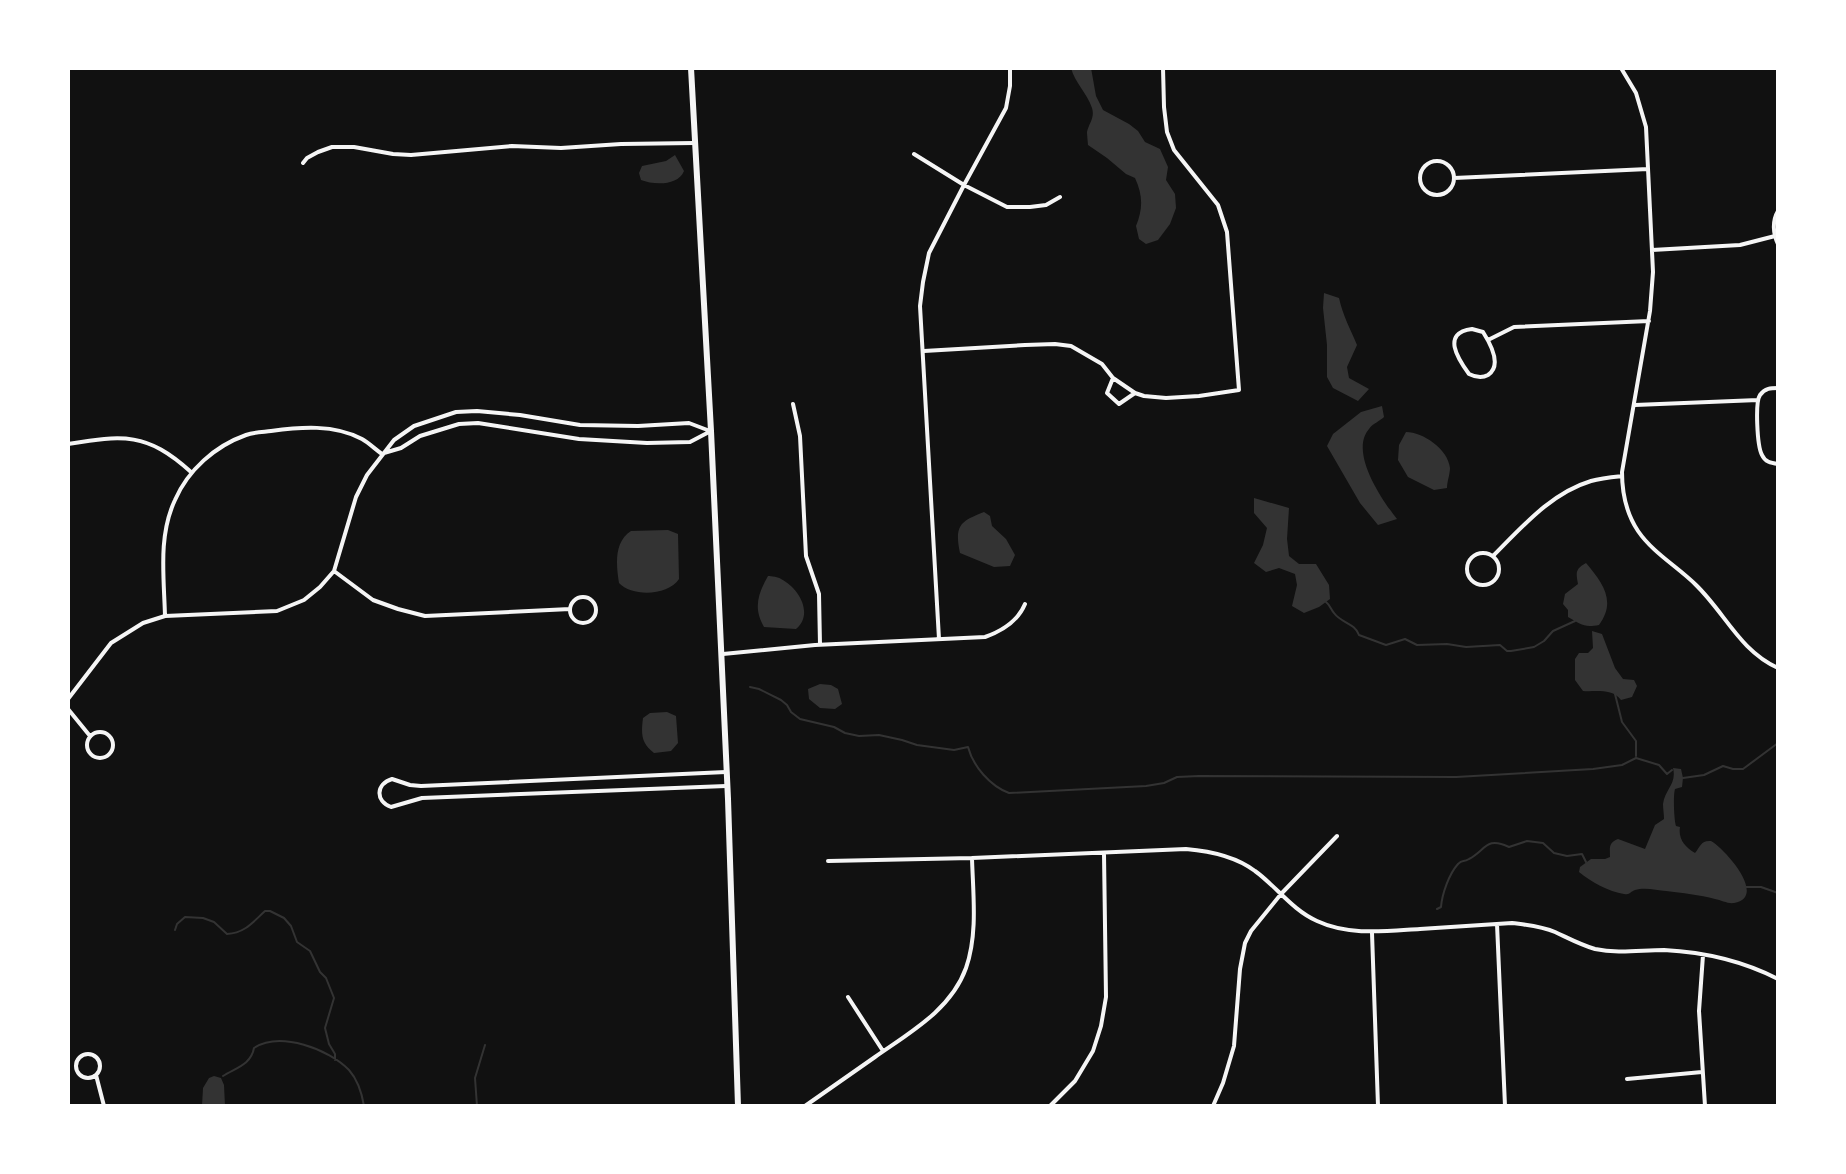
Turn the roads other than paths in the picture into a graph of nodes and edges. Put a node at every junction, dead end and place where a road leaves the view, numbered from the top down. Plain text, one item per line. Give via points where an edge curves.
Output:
1 (691, 68) edge
2 (1010, 68) edge
3 (1163, 68) edge
4 (1621, 68) edge
5 (1634, 68) edge
6 (1625, 73) junction
7 (694, 143) junction
8 (914, 154) dead end
9 (303, 163) dead end
10 (1648, 169) junction
11 (1454, 178) junction
12 (964, 185) junction
13 (1060, 197) dead end
14 (1778, 211) edge
15 (1775, 236) junction
16 (1778, 244) edge
17 (1652, 250) junction
18 (1649, 321) junction
19 (1488, 340) junction
20 (924, 351) junction
21 (1113, 378) junction
22 (1778, 388) edge
23 (1135, 393) junction
24 (1758, 400) junction
25 (793, 404) dead end
26 (1635, 405) junction
27 (711, 431) junction
28 (68, 444) edge
29 (382, 454) junction
30 (1778, 464) edge
31 (191, 472) junction
32 (1622, 476) junction
33 (1493, 556) junction
34 (334, 571) junction
35 (1025, 604) dead end
36 (570, 609) junction
37 (165, 616) junction
38 (939, 639) junction
39 (820, 645) junction
40 (720, 655) junction
41 (1778, 668) edge
42 (68, 699) edge
43 (68, 709) edge
44 (90, 736) junction
45 (726, 772) junction
46 (726, 786) junction
47 (1337, 836) dead end
48 (1104, 854) junction
49 (972, 858) junction
50 (828, 861) dead end
51 (1281, 894) junction
52 (1497, 924) junction
53 (1372, 931) junction
54 (1703, 955) junction
55 (1778, 979) edge
56 (848, 997) dead end
57 (883, 1051) junction
58 (1702, 1072) junction
59 (96, 1075) junction
60 (1627, 1079) dead end
61 (104, 1106) edge
62 (738, 1106) edge
63 (805, 1106) edge
64 (1050, 1106) edge
65 (1213, 1106) edge
66 (1378, 1106) edge
67 (1505, 1106) edge
68 (1705, 1106) edge

1 - 7 main road
2 - 12 street via 1006,108
3 - 23 street via 1167,132 1174,150 1218,205 1227,232 1239,390 1166,398
4 - 6 street
5 - 6 street
6 - 10 street via 1646,127
7 - 9 street via 512,146 411,155 332,147
7 - 27 main road
8 - 12 street
10 - 11 street
10 - 17 street
11 - 11 street via 1451,168 1437,161 1428,164 1421,179 1429,193 1441,195 1451,189
12 - 13 street via 1007,207 1046,205
12 - 20 street via 929,253 920,306
14 - 15 street
15 - 16 street
15 - 17 street via 1740,245
17 - 18 street
18 - 19 street via 1514,327
18 - 26 street
19 - 19 street via 1475,329 1463,330 1455,339 1456,353 1473,376 1484,377 1494,367
20 - 21 street via 1071,346 1102,364
20 - 38 street
21 - 23 street
21 - 23 street via 1107,393 1119,404
22 - 24 street via 1765,390
24 - 26 street
24 - 30 street via 1761,454
25 - 39 street via 800,436 806,556 819,594
26 - 32 street
27 - 29 street via 690,442 647,443 459,424
27 - 29 street via 689,423 580,425 456,412 414,426
27 - 40 main road
28 - 31 street via 136,439 164,449
29 - 31 street via 360,438 336,430 293,428 245,435 211,453
29 - 34 street via 356,497
31 - 37 street via 165,529
32 - 33 street via 1592,481 1560,496
32 - 41 street via 1626,506 1639,532 1696,585 1742,642
33 - 33 street via 1478,553 1469,560 1472,581 1482,585 1496,579 1499,564
34 - 36 street via 373,600 425,616
34 - 37 street via 304,600 277,611
35 - 38 street via 998,633
36 - 36 street via 581,622 591,620 596,605 582,597
37 - 42 street via 111,643
38 - 39 street
39 - 40 street
40 - 45 main road
43 - 44 street
44 - 44 street via 90,753 98,758 108,755 113,743 109,736
45 - 46 main road
45 - 46 street via 421,786 392,779 384,782 379,795 387,806 396,807 422,798
46 - 62 main road
47 - 51 street
48 - 49 street
48 - 51 street via 1206,851 1241,862
48 - 64 street via 1106,997 1101,1026 1075,1081
49 - 50 street
49 - 57 street via 973,935 966,969 935,1013
51 - 53 street via 1318,922
51 - 65 street via 1245,943 1234,1046
52 - 53 street
52 - 54 street via 1529,925 1606,951
52 - 67 street
53 - 66 street
54 - 55 street
54 - 58 street
56 - 57 street
57 - 63 street
58 - 60 street
58 - 68 street
59 - 59 street via 97,1057 78,1058 79,1074
59 - 61 street

